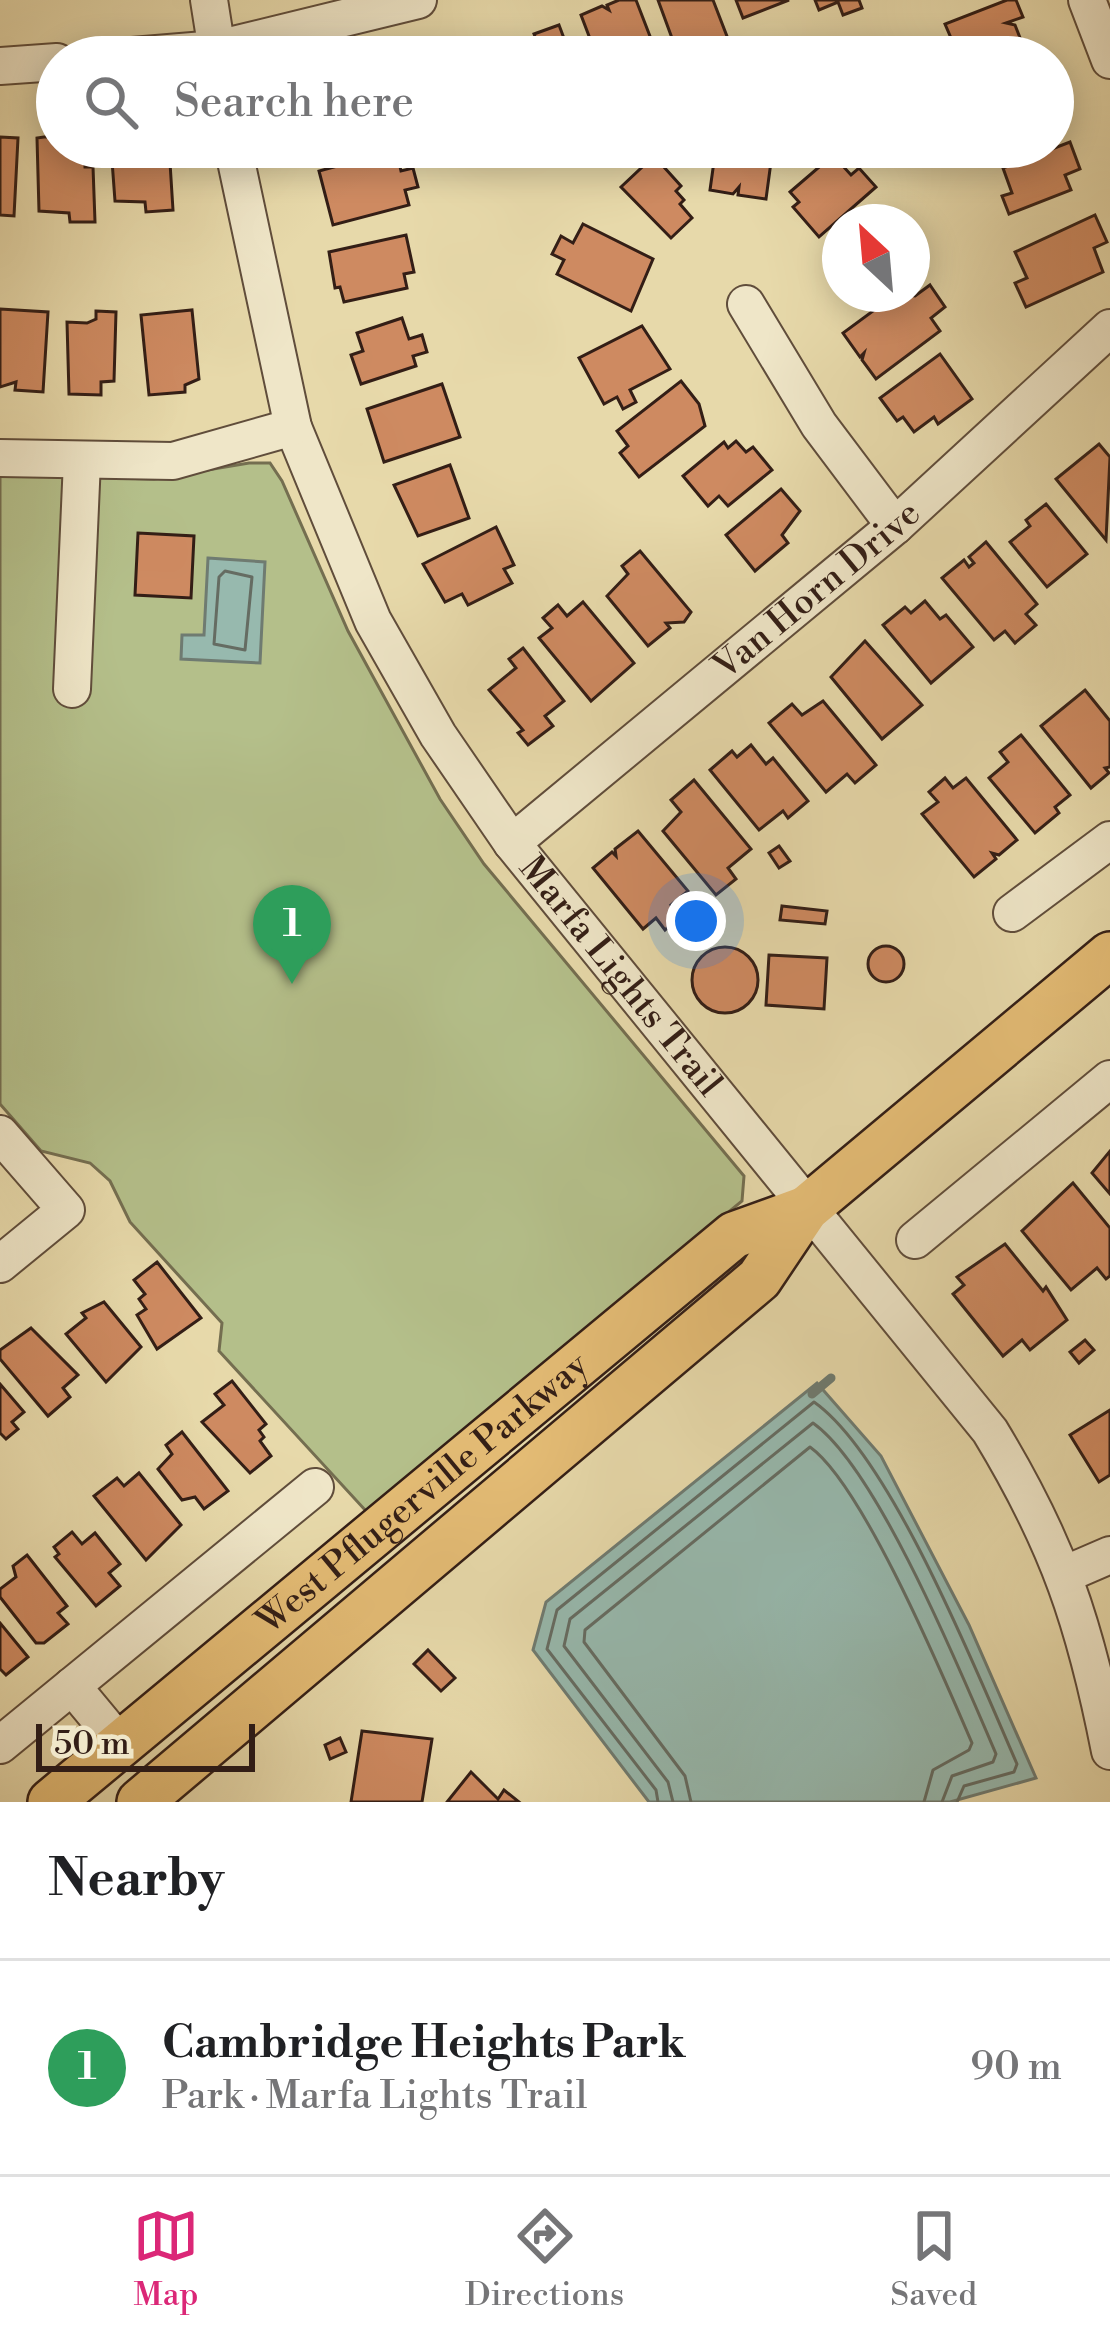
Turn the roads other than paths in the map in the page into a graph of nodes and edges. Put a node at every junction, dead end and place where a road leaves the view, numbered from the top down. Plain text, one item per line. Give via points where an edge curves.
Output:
1 (209, 0) edge
2 (418, 0) edge
3 (1087, 0) edge
4 (215, 36) edge
5 (282, 36) edge
6 (1110, 60) edge
7 (36, 63) edge
8 (0, 66) edge
9 (238, 168) edge
10 (746, 304) dead end
11 (1110, 328) edge
12 (293, 427) junction
13 (0, 458) edge
14 (82, 461) junction
15 (895, 526) junction
16 (71, 689) dead end
17 (1110, 840) edge
18 (512, 843) junction
19 (1012, 913) dead end
20 (1110, 955) edge
21 (1110, 1079) edge
22 (0, 1133) edge
23 (806, 1209) junction
24 (915, 1240) dead end
25 (0, 1264) edge
26 (315, 1487) dead end
27 (1110, 1555) edge
28 (1066, 1574) junction
29 (71, 1686) junction
30 (0, 1745) edge
31 (121, 1745) junction
32 (1110, 1751) edge
33 (51, 1802) edge
34 (140, 1802) edge

1 - 4 street
2 - 5 street
3 - 6 street
7 - 8 street
9 - 12 street, Marfa Lights Trail
10 - 15 street via 819,425
11 - 15 street, Van Horn Drive
12 - 14 street via 173,461
12 - 18 street, Marfa Lights Trail via 373,621
13 - 14 street
14 - 16 street
15 - 18 street, Van Horn Drive
17 - 19 street
18 - 23 street, Marfa Lights Trail
20 - 23 main road, West Pflugerville Parkway
21 - 24 street
22 - 25 street via 66,1210
23 - 28 street, Marfa Lights Trail via 990,1431
23 - 31 main road, West Pflugerville Parkway via 734,1234
23 - 34 main road, West Pflugerville Parkway via 759,1280
26 - 29 street
27 - 28 street
28 - 32 street, Marfa Lights Trail
29 - 30 street
29 - 31 street
31 - 33 main road, West Pflugerville Parkway

